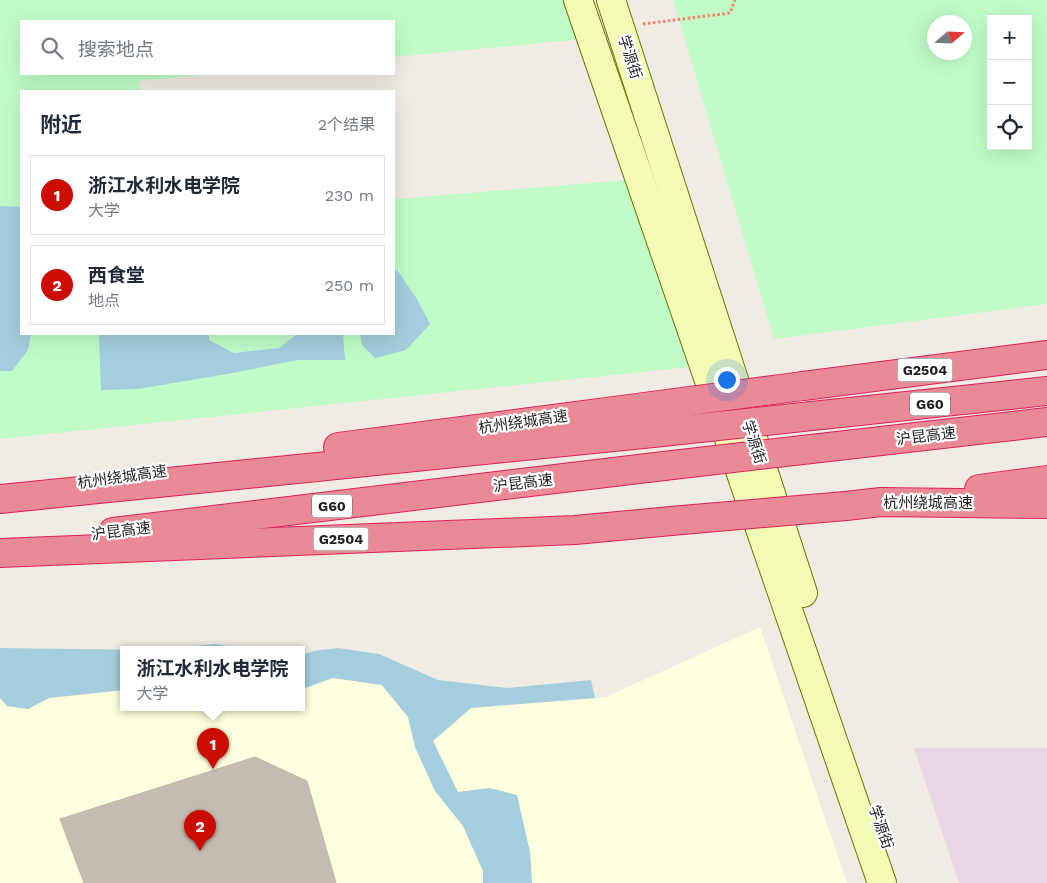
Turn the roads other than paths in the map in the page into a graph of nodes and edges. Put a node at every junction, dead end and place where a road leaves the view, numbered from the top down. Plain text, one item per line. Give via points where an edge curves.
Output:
1 (578, 0) edge
2 (611, 0) edge
3 (1047, 355) edge
4 (1047, 392) edge
5 (1047, 422) edge
6 (1047, 480) edge
7 (0, 495) edge
8 (0, 499) edge
9 (881, 502) junction
10 (1047, 504) edge
11 (0, 546) edge
12 (0, 553) edge
13 (882, 883) edge
14 (901, 883) edge

1 - 13 main road
2 - 14 main road, 学源街 via 846,726
3 - 7 highway, 杭州绕城高速 / G2504, bridge via 267,456
4 - 8 highway, 沪昆高速 / G60, bridge
5 - 11 highway, 沪昆高速 / G60, bridge
6 - 9 highway
9 - 10 highway, 杭州绕城高速 / G2504
9 - 12 highway, 杭州绕城高速 / G2504, bridge via 575,530

